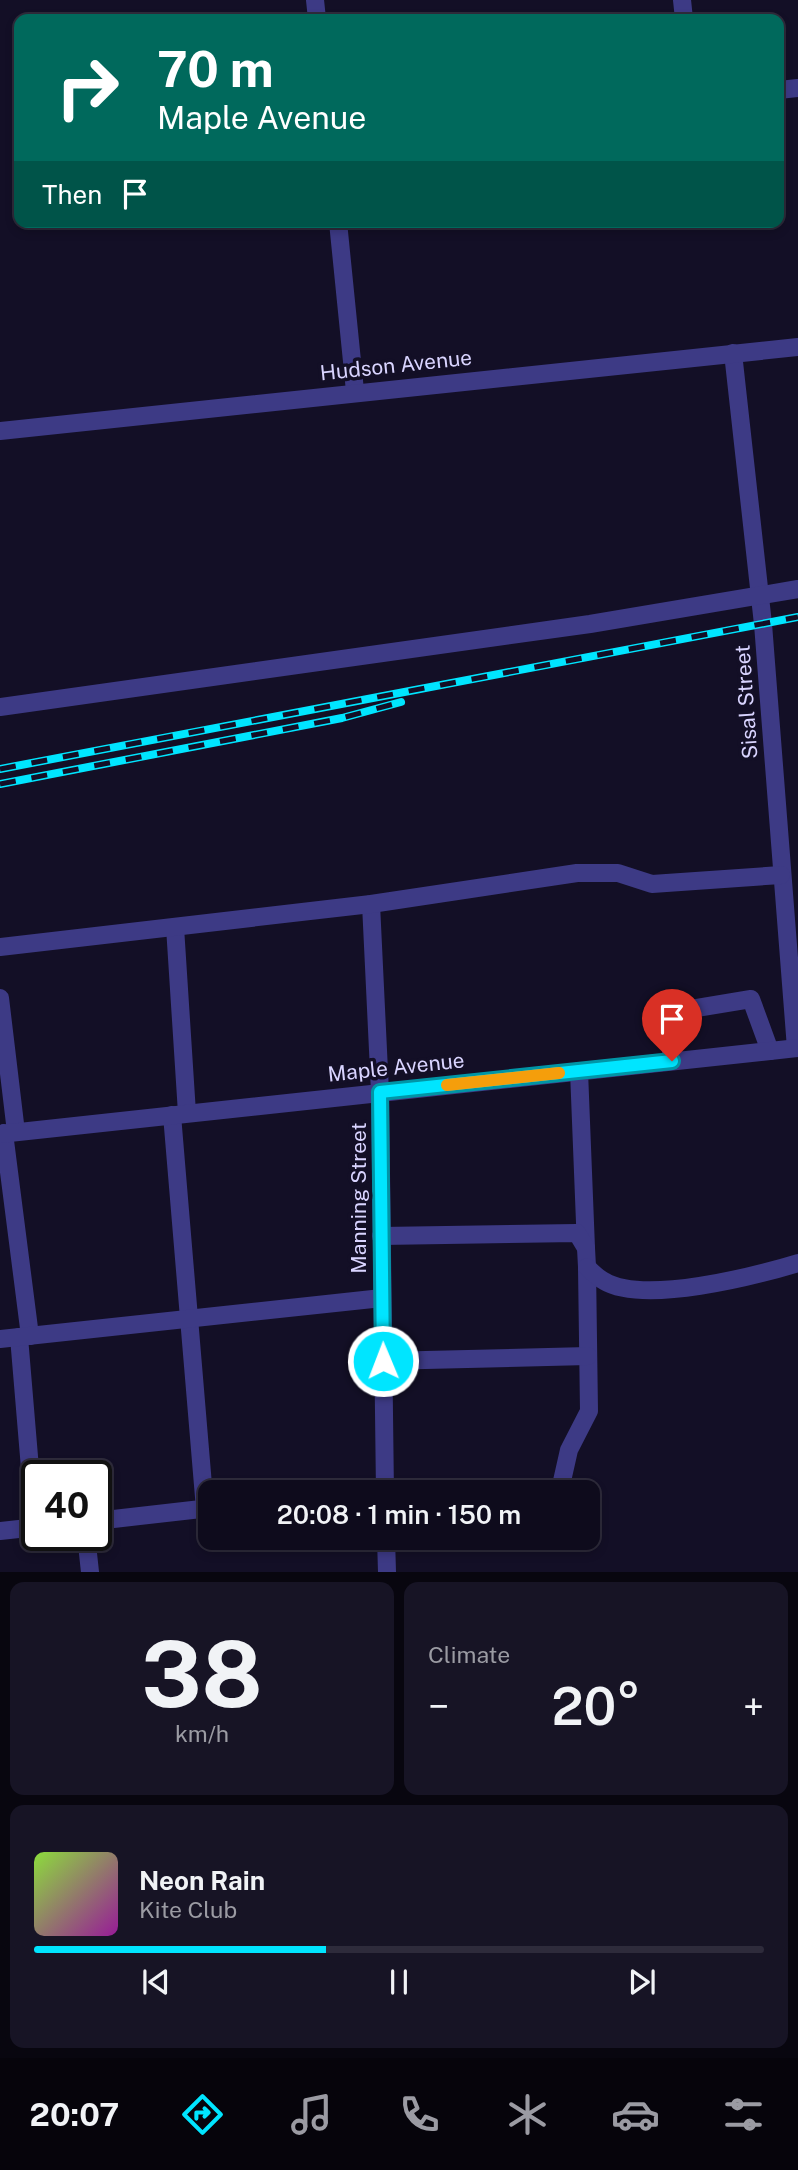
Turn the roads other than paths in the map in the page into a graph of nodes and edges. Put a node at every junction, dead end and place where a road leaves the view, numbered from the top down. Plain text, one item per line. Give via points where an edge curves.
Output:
1 (339, 228) edge
2 (798, 347) edge
3 (733, 353) junction
4 (355, 391) junction
5 (0, 432) edge
6 (798, 589) edge
7 (760, 597) junction
8 (0, 707) edge
9 (781, 875) junction
10 (371, 904) junction
11 (175, 928) junction
12 (0, 947) edge
13 (0, 998) edge
14 (797, 1048) edge
15 (770, 1051) junction
16 (672, 1061) junction
17 (579, 1071) junction
18 (380, 1092) junction
19 (179, 1114) junction
20 (7, 1133) edge
21 (382, 1236) junction
22 (586, 1248) junction
23 (798, 1263) edge
24 (587, 1267) junction
25 (382, 1297) junction
26 (191, 1318) junction
27 (25, 1337) junction
28 (0, 1339) edge
29 (588, 1356) junction
30 (383, 1361) junction
31 (32, 1460) edge
32 (205, 1480) edge
33 (385, 1480) edge
34 (559, 1480) edge
35 (198, 1509) edge
36 (112, 1519) edge
37 (21, 1529) edge
38 (0, 1531) edge
39 (386, 1550) edge
40 (88, 1551) edge
41 (90, 1572) edge
42 (387, 1572) edge

1 - 4 street
2 - 3 street, Hudson Avenue
3 - 4 street, Hudson Avenue
3 - 7 street, Sisal Street
4 - 5 street, Hudson Avenue
6 - 7 street
7 - 8 street
7 - 9 street, Sisal Street
9 - 10 street via 652,884 618,873 578,873
9 - 14 street, Sisal Street
10 - 11 street
10 - 18 street, Manning Street
11 - 12 street
11 - 19 street
13 - 20 street
14 - 15 street, Maple Avenue
15 - 16 street, Maple Avenue
15 - 16 street via 751,999 667,1013
16 - 17 street, Maple Avenue
17 - 18 street, Maple Avenue
17 - 22 street
18 - 19 street, Maple Avenue
18 - 21 street, Manning Street
19 - 20 street, Maple Avenue
19 - 26 street
20 - 27 street
21 - 22 street via 577,1233
21 - 25 street, Manning Street
22 - 24 street
23 - 24 street via 697,1287 637,1289 605,1282
24 - 29 street
25 - 26 street
25 - 30 street, Manning Street
26 - 27 street
26 - 32 street
27 - 28 street
27 - 31 street
29 - 30 street
29 - 34 street via 589,1411
30 - 33 street, Manning Street
35 - 36 street
37 - 38 street
39 - 42 street
40 - 41 street

